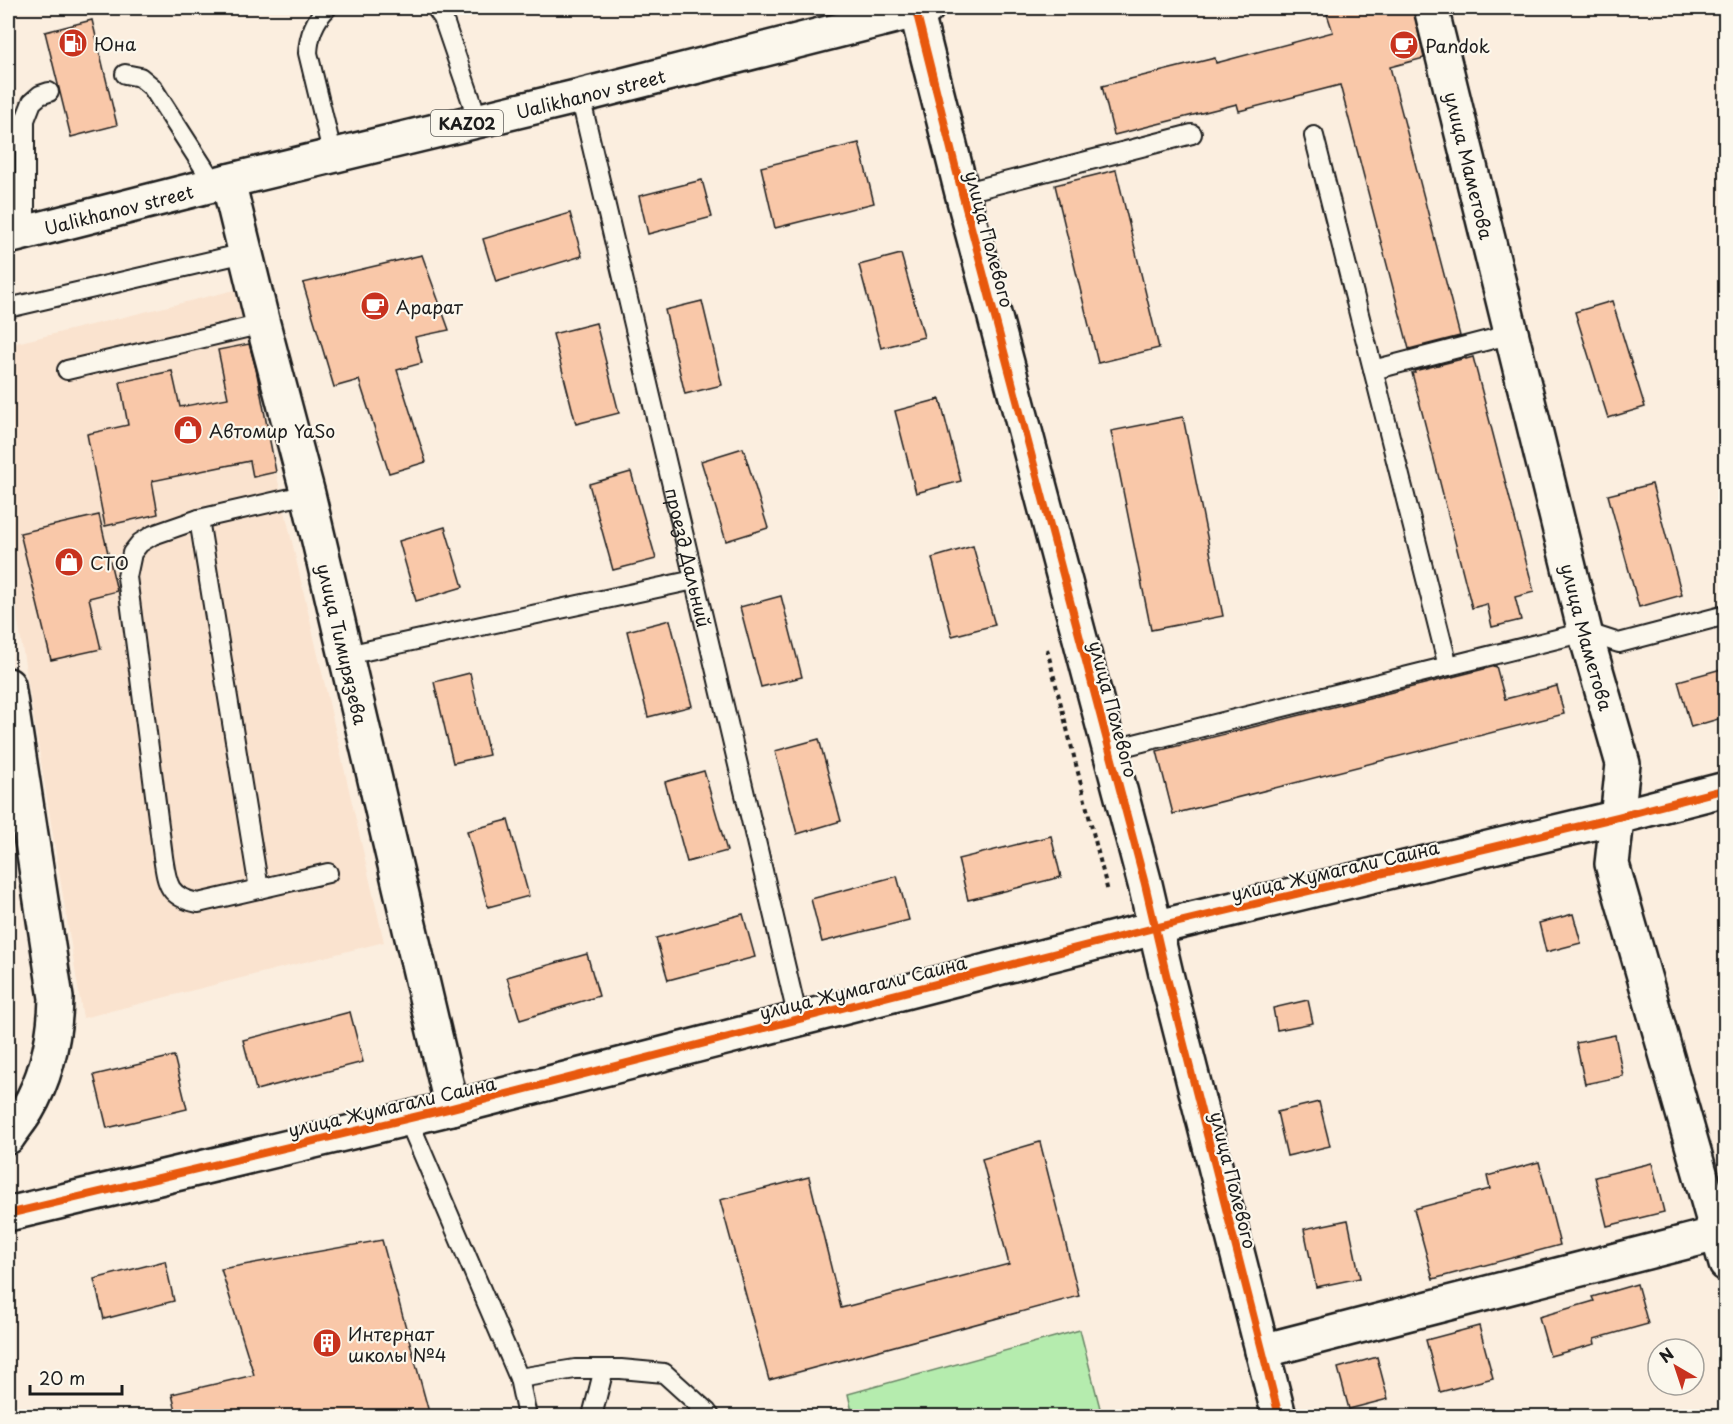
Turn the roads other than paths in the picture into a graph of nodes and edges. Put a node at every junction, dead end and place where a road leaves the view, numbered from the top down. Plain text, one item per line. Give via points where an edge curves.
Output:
1 (327, 8) edge
2 (436, 8) edge
3 (919, 8) edge
4 (1431, 8) edge
5 (125, 74) dead end
6 (49, 92) dead end
7 (580, 96) junction
8 (478, 120) junction
9 (1192, 134) dead end
10 (1314, 136) dead end
11 (333, 156) junction
12 (221, 183) junction
13 (962, 193) junction
14 (16, 235) edge
15 (245, 253) junction
16 (8, 308) edge
17 (262, 324) junction
18 (1512, 334) junction
19 (67, 370) dead end
20 (1373, 370) junction
21 (308, 494) junction
22 (199, 519) junction
23 (694, 580) junction
24 (1725, 615) edge
25 (1585, 632) junction
26 (347, 655) junction
27 (1448, 666) junction
28 (8, 685) edge
29 (1110, 750) junction
30 (1725, 789) edge
31 (1618, 818) junction
32 (328, 873) dead end
33 (259, 889) junction
34 (1155, 928) junction
35 (798, 1019) junction
36 (452, 1107) junction
37 (407, 1117) junction
38 (8, 1137) edge
39 (8, 1214) edge
40 (1721, 1249) edge
41 (1262, 1351) junction
42 (604, 1369) junction
43 (519, 1378) junction
44 (527, 1416) edge
45 (592, 1416) edge
46 (710, 1416) edge
47 (1279, 1416) edge

1 - 11 lane via 315,23 308,53
2 - 8 lane via 443,18
3 - 7 main road, Ualikhanov street / KАZ02
3 - 13 main road, улица Полевого
4 - 18 main road, улица Маметова
5 - 12 lane via 140,77 152,87
6 - 14 lane via 32,102 25,120
7 - 8 main road, Ualikhanov street / KАZ02
7 - 23 lane, проезд Дальний
8 - 11 main road, Ualikhanov street / KАZ02
9 - 13 lane
10 - 20 lane
11 - 12 main road, Ualikhanov street / KАZ02
12 - 14 main road, Ualikhanov street / KАZ02
12 - 15 main road, улица Тимирязева
13 - 29 main road, улица Полевого
15 - 16 lane
15 - 17 main road, улица Тимирязева
17 - 19 lane
17 - 21 main road, улица Тимирязева
18 - 20 lane
18 - 25 main road, улица Маметова
20 - 27 lane
21 - 22 lane
21 - 26 main road, улица Тимирязева
22 - 33 lane
22 - 33 lane via 140,543 132,553 127,577 167,881 178,897 198,903
23 - 26 lane
23 - 35 lane, проезд Дальний
24 - 25 lane via 1619,643
25 - 27 lane
25 - 31 main road, улица Маметова via 1623,764
26 - 36 main road, улица Тимирязева
27 - 29 lane
28 - 38 main road via 56,998 56,1021 39,1083 27,1111
29 - 34 main road, улица Полевого
30 - 31 main road, улица Жумагали Саина
31 - 34 main road, улица Жумагали Саина
31 - 40 main road, улица Маметова via 1612,864
32 - 33 lane
34 - 35 main road, улица Жумагали Саина
34 - 41 main road, улица Полевого
35 - 36 main road, улица Жумагали Саина
36 - 37 main road, улица Жумагали Саина
37 - 39 main road, улица Жумагали Саина
37 - 43 lane
40 - 41 main road
41 - 47 main road, улица Полевого
42 - 43 lane via 575,1369
42 - 45 lane
42 - 46 lane via 664,1372
43 - 44 lane

